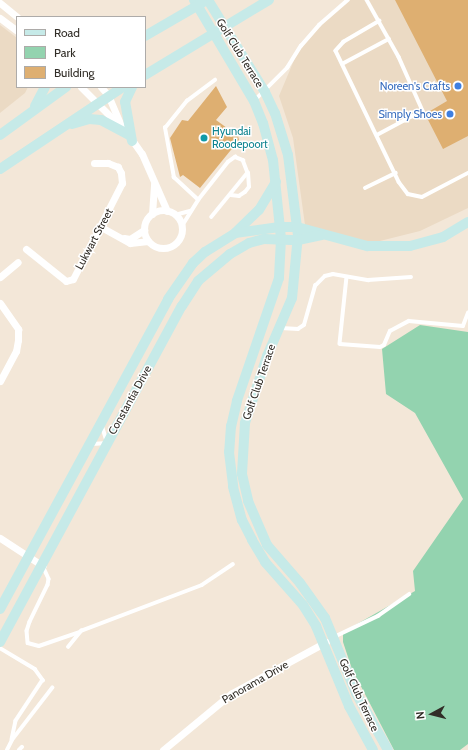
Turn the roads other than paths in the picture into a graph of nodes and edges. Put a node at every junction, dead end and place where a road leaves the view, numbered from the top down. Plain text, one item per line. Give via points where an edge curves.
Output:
1 (194, 0) edge
2 (208, 0) edge
3 (269, 0) edge
4 (348, 0) edge
5 (368, 0) edge
6 (0, 4) edge
7 (16, 16) edge
8 (0, 18) edge
9 (380, 21) junction
10 (16, 30) edge
11 (146, 35) edge
12 (389, 39) junction
13 (342, 64) junction
14 (146, 75) edge
15 (215, 80) dead end
16 (44, 88) edge
17 (65, 88) edge
18 (82, 88) edge
19 (102, 88) edge
20 (121, 88) edge
21 (132, 88) edge
22 (265, 92) junction
23 (108, 95) junction
24 (254, 101) junction
25 (96, 104) junction
26 (33, 110) junction
27 (55, 130) junction
28 (127, 134) junction
29 (0, 135) edge
30 (378, 136) junction
31 (94, 163) dead end
32 (0, 169) edge
33 (248, 173) junction
34 (396, 173) junction
35 (468, 173) edge
36 (154, 181) junction
37 (276, 182) junction
38 (365, 188) dead end
39 (231, 195) junction
40 (198, 200) junction
41 (167, 211) junction
42 (190, 211) junction
43 (152, 214) junction
44 (176, 215) junction
45 (212, 217) dead end
46 (468, 222) edge
47 (182, 226) junction
48 (101, 227) junction
49 (280, 227) junction
50 (297, 228) junction
51 (144, 230) junction
52 (235, 233) junction
53 (321, 236) junction
54 (124, 238) junction
55 (281, 239) junction
56 (298, 240) junction
57 (148, 242) junction
58 (26, 249) dead end
59 (18, 262) dead end
60 (0, 277) edge
61 (347, 277) junction
62 (411, 277) dead end
63 (0, 303) edge
64 (269, 311) junction
65 (468, 313) edge
66 (279, 328) junction
67 (262, 332) junction
68 (0, 381) edge
69 (101, 422) junction
70 (107, 443) junction
71 (89, 444) junction
72 (0, 538) edge
73 (28, 558) junction
74 (233, 564) dead end
75 (43, 566) junction
76 (409, 594) dead end
77 (0, 609) edge
78 (81, 631) junction
79 (333, 638) junction
80 (0, 642) edge
81 (323, 644) junction
82 (68, 647) dead end
83 (0, 648) edge
84 (52, 688) dead end
85 (12, 740) junction
86 (7, 750) edge
87 (163, 750) edge
88 (373, 750) edge
89 (388, 750) edge

1 - 24 street, Golf Club Terrace
2 - 11 street
2 - 22 street, Golf Club Terrace
3 - 14 street
4 - 22 lane via 319,25
5 - 9 lane
6 - 7 street
8 - 10 street
9 - 12 lane
9 - 13 lane via 339,46 336,50
12 - 13 lane
12 - 30 lane via 423,111
13 - 30 lane
15 - 40 lane via 187,102 165,128 174,178
16 - 26 street
17 - 26 street
18 - 25 street
19 - 23 street
20 - 23 street
21 - 28 street via 126,102
22 - 24 lane
22 - 50 street, Golf Club Terrace via 288,155
23 - 25 street
23 - 28 street
24 - 37 street, Golf Club Terrace via 269,141
25 - 27 street
25 - 28 street
26 - 29 street
27 - 28 street via 93,119 109,123
27 - 32 street
28 - 36 street via 142,154
30 - 34 lane
31 - 48 street, Lukwart Street via 108,163 118,167 122,179 120,189
33 - 39 lane
33 - 39 lane via 249,187 239,196
33 - 40 lane via 242,160 235,157 228,162
34 - 35 lane via 403,187 416,197 427,195
34 - 38 lane
36 - 41 street
36 - 43 street
37 - 49 street, Golf Club Terrace
37 - 52 street via 252,219
39 - 45 lane
40 - 42 lane
41 - 43 street
41 - 44 street
42 - 44 lane
42 - 47 lane
43 - 51 street
44 - 47 street
46 - 53 street, Constantia Drive via 442,237 410,246 367,246
47 - 57 street via 180,238 171,247 159,248
48 - 54 street
48 - 58 street, Lukwart Street via 73,278 68,281
49 - 50 street, Constantia Drive
49 - 52 street, Constantia Drive
49 - 55 street, Golf Club Terrace
50 - 53 street, Constantia Drive
50 - 56 street, Golf Club Terrace
51 - 54 street via 130,239
51 - 57 street
52 - 69 street, Constantia Drive via 205,252 185,273 168,299
53 - 56 street, Constantia Drive
54 - 57 street via 130,243
55 - 56 street, Constantia Drive
55 - 64 street, Golf Club Terrace via 280,273
55 - 70 street, Constantia Drive via 264,239 238,248 198,281
56 - 66 street, Golf Club Terrace via 292,298
59 - 60 street
61 - 62 lane via 368,280
61 - 65 lane via 340,344 384,345 390,331 408,321 463,326
61 - 66 lane via 333,274 319,280 304,325 298,329
63 - 68 street via 18,329 18,340 16,351
64 - 66 street
64 - 67 street, Golf Club Terrace
66 - 67 street
66 - 79 street, Golf Club Terrace via 245,423 242,474 252,514 267,545 315,602
67 - 81 street, Golf Club Terrace via 237,401 232,426 229,452 233,488 242,520 252,540 265,562 303,605
69 - 70 lane
69 - 71 street, Constantia Drive
70 - 71 lane
70 - 75 street, Constantia Drive
71 - 73 street, Constantia Drive
72 - 73 street
73 - 75 street
73 - 77 street, Constantia Drive
74 - 78 lane via 202,585
75 - 78 lane via 49,579 48,585 30,622 27,631 28,643 39,646
75 - 80 street, Constantia Drive
76 - 79 lane via 378,616
78 - 82 lane
79 - 81 street, Panorama Drive
79 - 89 street, Golf Club Terrace via 356,693
81 - 87 street, Panorama Drive via 232,693
81 - 88 street, Golf Club Terrace via 349,706
83 - 85 lane via 35,669 42,680 16,721
84 - 85 lane
85 - 86 lane

